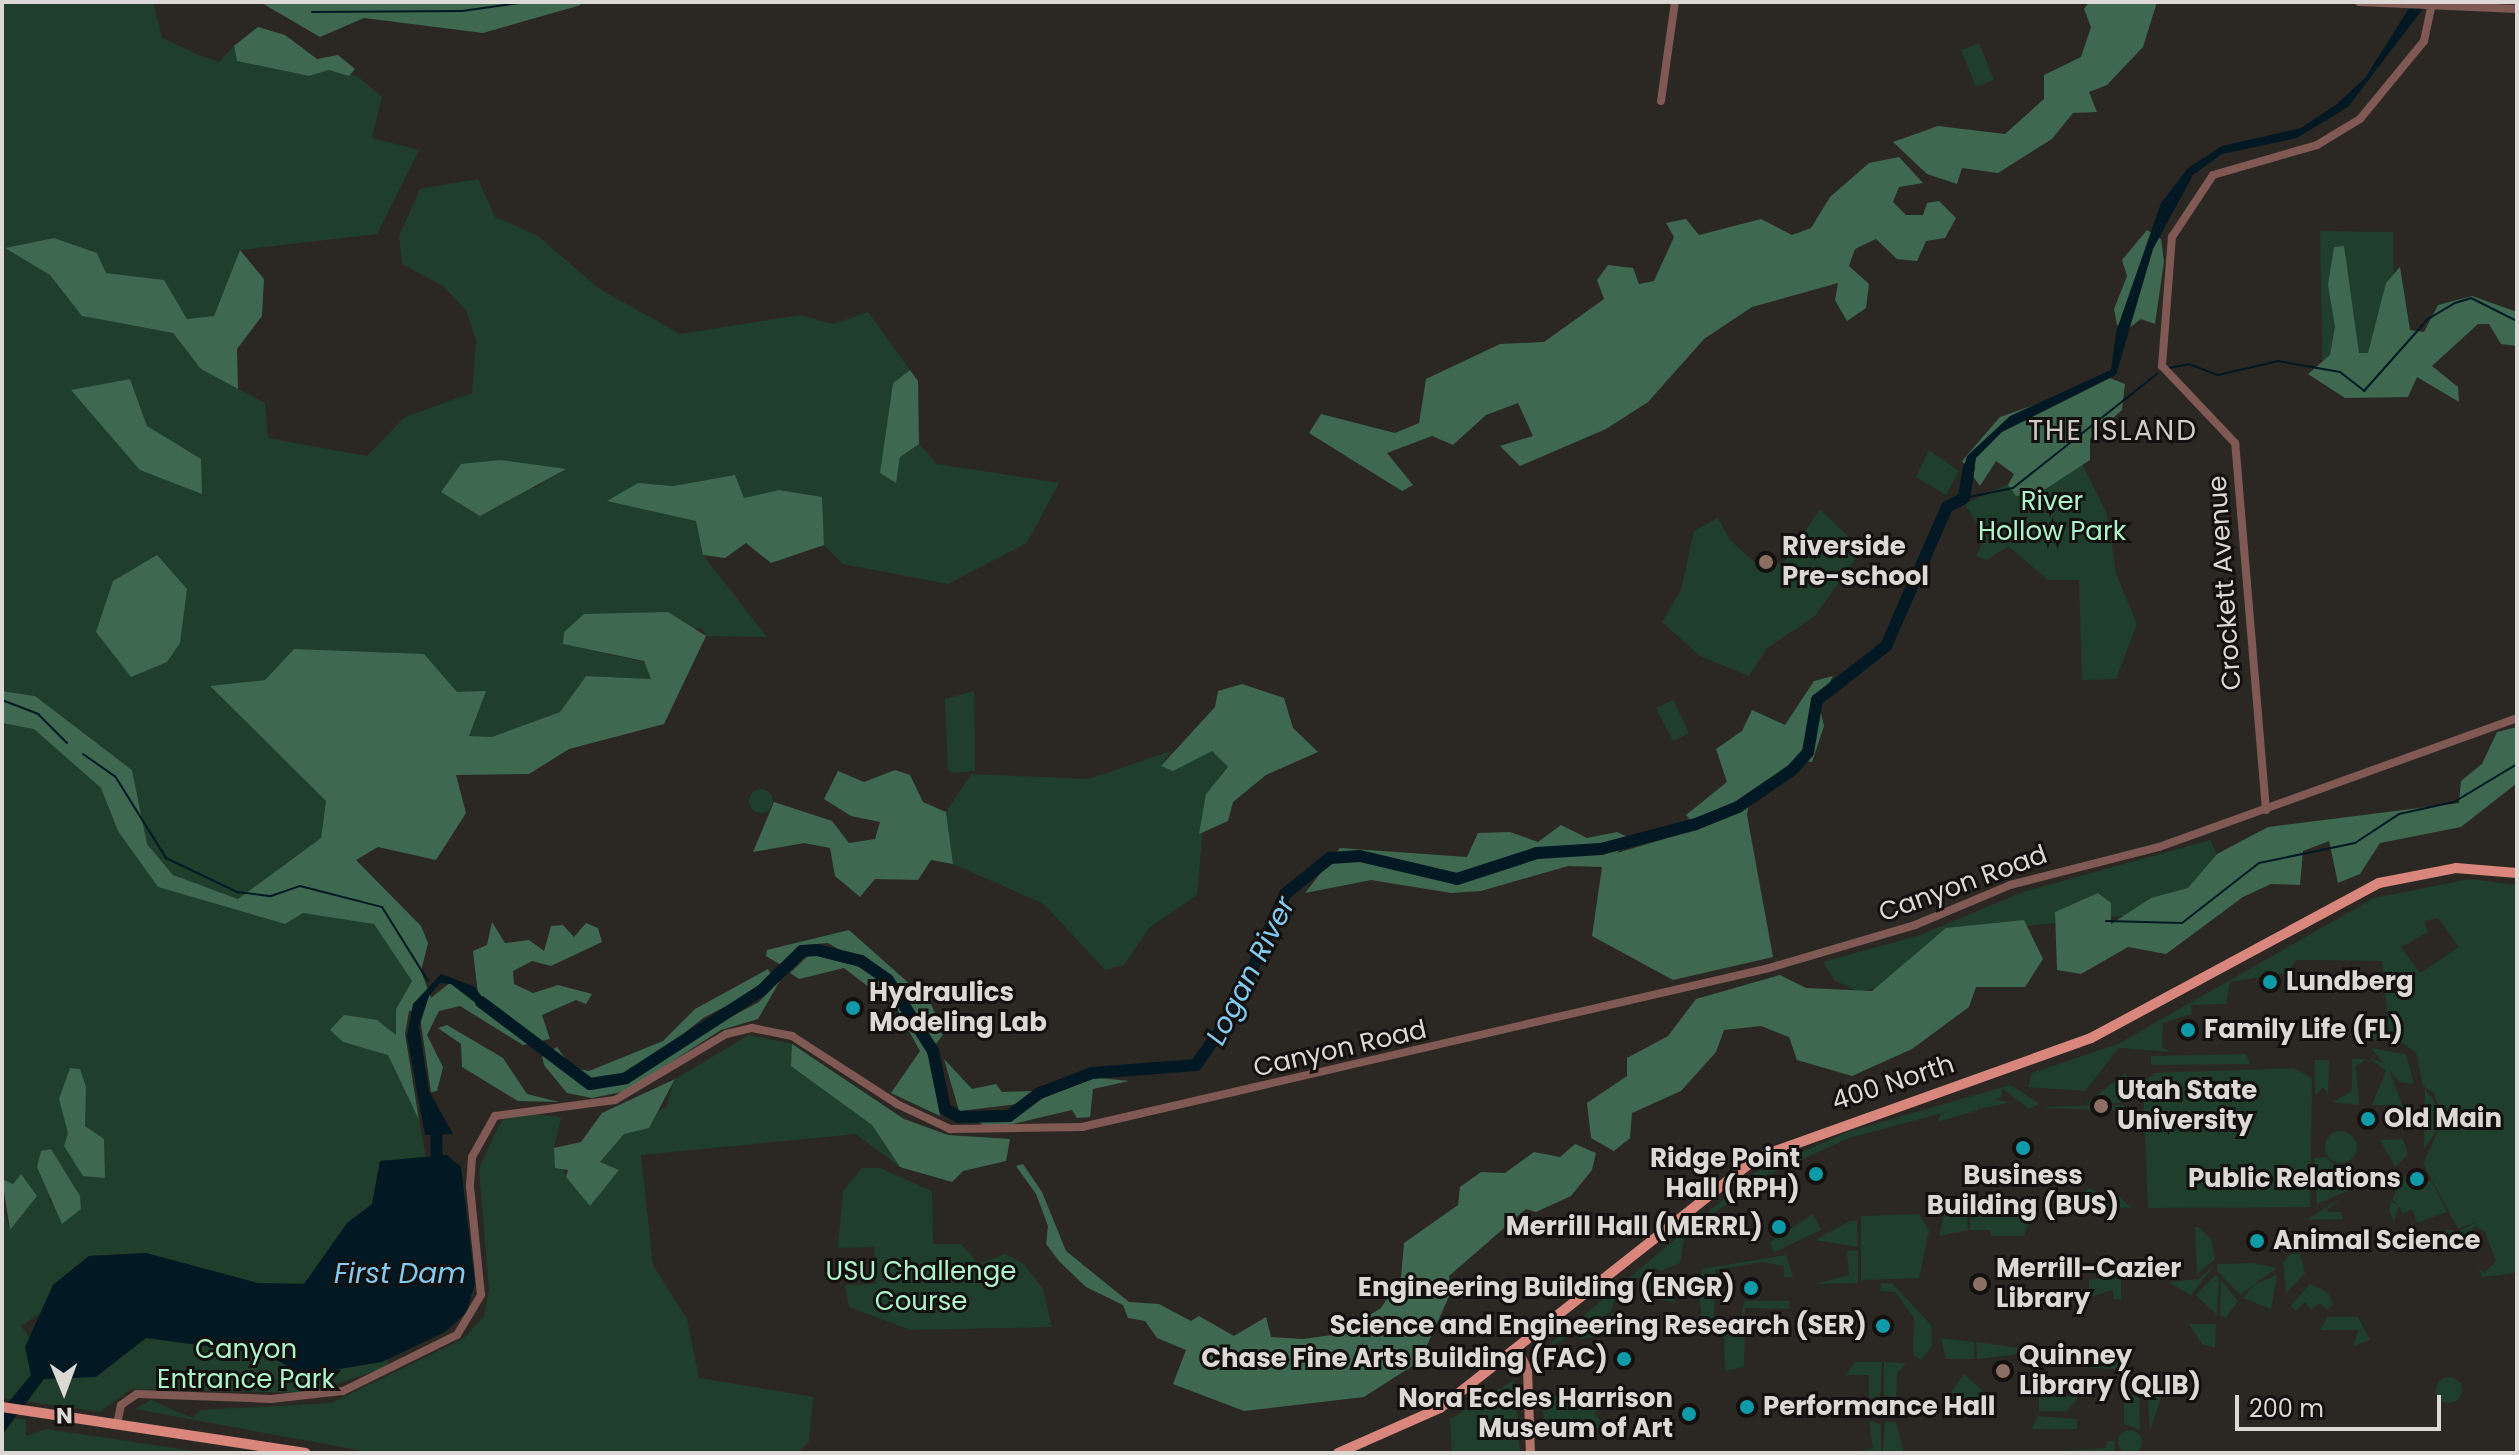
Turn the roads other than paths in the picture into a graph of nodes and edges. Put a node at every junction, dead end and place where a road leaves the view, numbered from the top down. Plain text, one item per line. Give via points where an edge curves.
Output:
1 (1675, 2) edge
2 (2359, 2) edge
3 (2431, 9) junction
4 (2517, 9) edge
5 (1661, 101) dead end
6 (2517, 718) edge
7 (2266, 810) junction
8 (2517, 873) edge
9 (1517, 1349) junction
10 (2, 1407) edge
11 (117, 1424) junction
12 (306, 1453) edge
13 (1338, 1453) edge
14 (1530, 1453) edge

1 - 5 street
2 - 3 street
3 - 4 street
3 - 7 street, Crockett Avenue via 2424,41 2360,119 2317,145 2213,175 2195,193 2175,228 2161,350 2171,380 2235,443
6 - 7 street, Canyon Road
7 - 11 street, Canyon Road via 2010,885 1915,925 1769,968 1082,1127 950,1129 897,1104 792,1036 752,1028 726,1034 615,1100 495,1116 481,1133 470,1186 481,1295 457,1335 343,1391 271,1399 137,1394 121,1405
8 - 9 main road, 400 North via 2456,868 2379,883 2091,1038 1768,1152 1721,1181
9 - 13 main road, 400 North via 1440,1408
9 - 14 main road via 1527,1369
10 - 11 main road
11 - 12 main road

